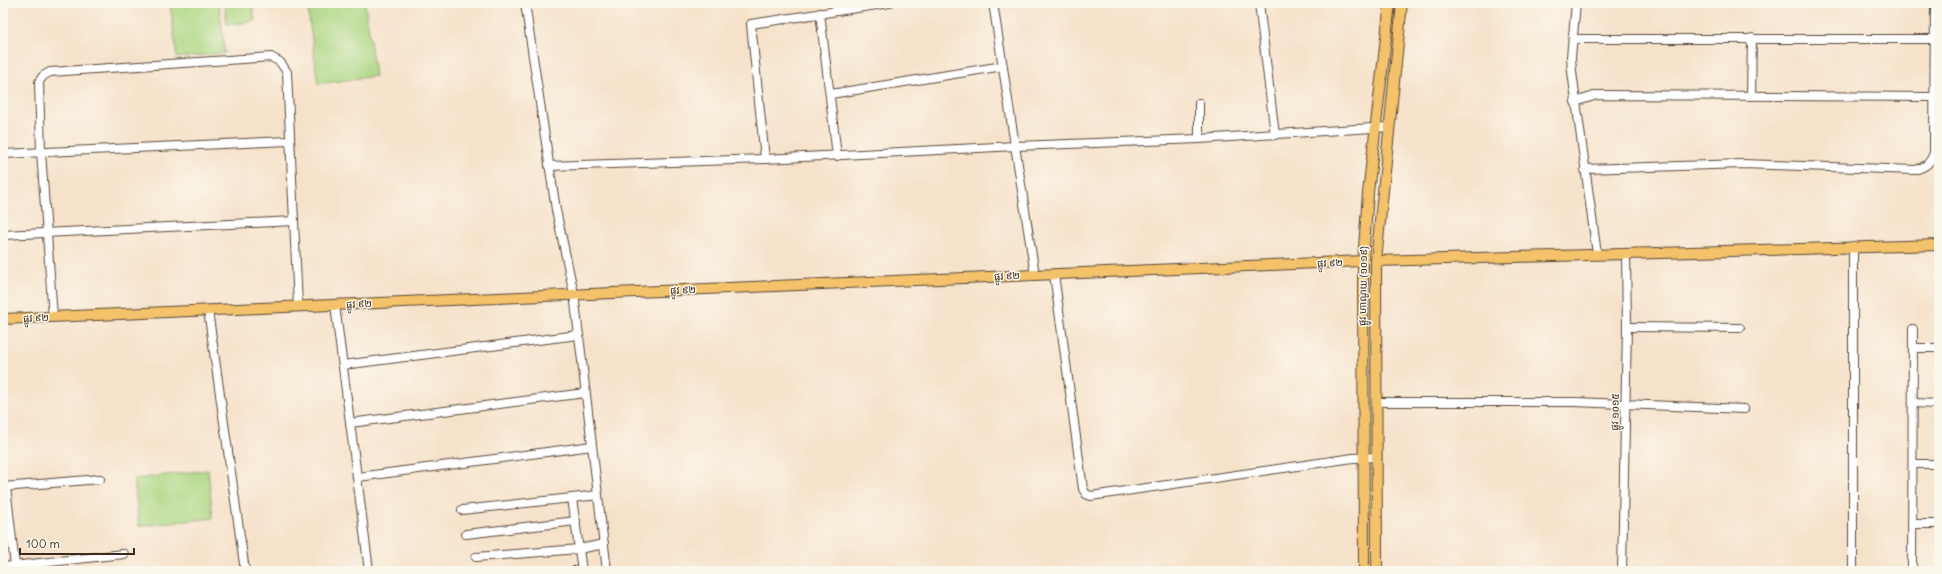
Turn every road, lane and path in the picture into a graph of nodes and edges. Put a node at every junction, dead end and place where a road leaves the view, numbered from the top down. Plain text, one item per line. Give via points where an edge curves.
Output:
1 (525, 3) edge
2 (890, 3) edge
3 (993, 3) edge
4 (1259, 3) edge
5 (1390, 3) edge
6 (1402, 3) edge
7 (1576, 3) edge
8 (1935, 3) edge
9 (820, 13) junction
10 (1752, 38) junction
11 (1573, 39) junction
12 (1937, 39) edge
13 (1003, 66) junction
14 (831, 94) junction
15 (1751, 96) junction
16 (1935, 97) junction
17 (1575, 102) junction
18 (1199, 103) dead end
19 (1388, 127) junction
20 (1375, 128) junction
21 (1275, 135) junction
22 (1199, 139) junction
23 (289, 140) junction
24 (1016, 146) junction
25 (41, 152) junction
26 (3, 154) edge
27 (837, 156) junction
28 (765, 159) junction
29 (1935, 161) edge
30 (549, 166) junction
31 (1585, 169) junction
32 (294, 221) junction
33 (46, 232) junction
34 (3, 235) edge
35 (1939, 244) edge
36 (1853, 246) junction
37 (1626, 253) junction
38 (1597, 254) junction
39 (1363, 261) junction
40 (1376, 261) junction
41 (1054, 274) junction
42 (1035, 275) junction
43 (574, 294) junction
44 (335, 305) junction
45 (298, 306) junction
46 (208, 310) junction
47 (53, 317) junction
48 (3, 319) edge
49 (1627, 327) junction
50 (1740, 328) dead end
51 (1913, 329) dead end
52 (578, 335) junction
53 (1913, 348) junction
54 (1939, 348) edge
55 (343, 365) junction
56 (585, 392) junction
57 (1376, 402) junction
58 (1913, 403) junction
59 (1939, 404) edge
60 (1625, 405) junction
61 (1744, 409) dead end
62 (350, 423) junction
63 (592, 446) junction
64 (1363, 457) junction
65 (1376, 457) junction
66 (1913, 464) junction
67 (1939, 464) edge
68 (358, 477) junction
69 (100, 479) dead end
70 (4, 487) edge
71 (598, 495) junction
72 (572, 498) junction
73 (462, 510) dead end
74 (576, 521) junction
75 (1912, 524) junction
76 (1939, 524) edge
77 (466, 534) dead end
78 (604, 544) junction
79 (579, 549) junction
80 (124, 554) dead end
81 (476, 557) dead end
82 (15, 566) junction
83 (3, 567) edge
84 (245, 571) edge
85 (369, 571) edge
86 (579, 571) edge
87 (608, 571) edge
88 (1364, 571) edge
89 (1377, 571) edge
90 (1622, 571) edge
91 (1853, 571) edge
92 (1912, 571) edge

1 - 30 street
2 - 9 street
3 - 13 street
4 - 21 street
5 - 20 main road, ផ្លូវ ហាណូយ (១០១៩)
6 - 19 main road, ផ្លូវ ហាណូយ (១០១៩)
7 - 11 street
8 - 12 street
9 - 14 street
9 - 28 street via 751,24
10 - 11 street
10 - 12 street
10 - 15 street
11 - 17 street via 1571,57
12 - 16 street
13 - 14 street
13 - 24 street
14 - 27 street
15 - 16 street
15 - 17 street via 1598,95
16 - 29 street
17 - 31 street
18 - 22 street
19 - 20 street
19 - 40 main road, ផ្លូវ ហាណូយ (១០១៩)
20 - 21 street
20 - 39 main road, ផ្លូវ ហាណូយ (១០១៩)
21 - 22 street
22 - 24 street
23 - 25 street
23 - 25 street via 287,72 280,62 271,57 50,72 42,76 39,82
23 - 32 street
24 - 27 street
24 - 42 street
25 - 26 street
25 - 33 street
27 - 28 street
28 - 30 street
29 - 31 street via 1915,170 1743,164
30 - 43 street
31 - 38 street
32 - 33 street
32 - 45 street
33 - 34 street
33 - 47 street
35 - 36 main road
36 - 37 main road
36 - 91 street
37 - 38 main road
37 - 49 street, ផ្លូវ ១០១៥
38 - 40 main road
39 - 40 street
39 - 41 main road, ផ្លូវ ៩២
39 - 64 main road, ផ្លូវ ហាណូយ (១០១៩)
40 - 57 main road, ផ្លូវ ហាណូយ (១០១៩)
41 - 42 main road, ផ្លូវ ៩២
41 - 64 street via 1083,488 1086,494 1091,496
42 - 43 main road, ផ្លូវ ៩២
43 - 44 main road, ផ្លូវ ៩២
43 - 52 street
44 - 45 main road, ផ្លូវ ៩២
44 - 55 street
45 - 46 main road, ផ្លូវ ៩២
46 - 47 main road, ផ្លូវ ៩២
46 - 84 street
47 - 48 main road, ផ្លូវ ៩២
49 - 50 street
49 - 60 street, ផ្លូវ ១០១៥
51 - 53 street
52 - 55 street
52 - 56 street
53 - 54 street
53 - 58 street
55 - 62 street
56 - 62 street
56 - 63 street
57 - 60 street via 1576,402
57 - 65 main road, ផ្លូវ ហាណូយ (១០១៩)
58 - 59 street
58 - 66 street
60 - 61 street
60 - 90 street, ផ្លូវ ១០១៥
62 - 68 street
63 - 68 street
63 - 71 street
64 - 65 street
64 - 88 main road, ផ្លូវ ហាណូយ (១០១៩)
65 - 89 main road, ផ្លូវ ហាណូយ (១០១៩)
66 - 67 street
66 - 75 street
68 - 85 street
69 - 70 street
70 - 82 street
71 - 72 street
71 - 78 street
72 - 73 street
72 - 74 street
74 - 77 street
74 - 79 street
75 - 76 street
75 - 92 street
78 - 79 street
78 - 87 street
79 - 81 street
79 - 86 street
80 - 82 street
82 - 83 street

